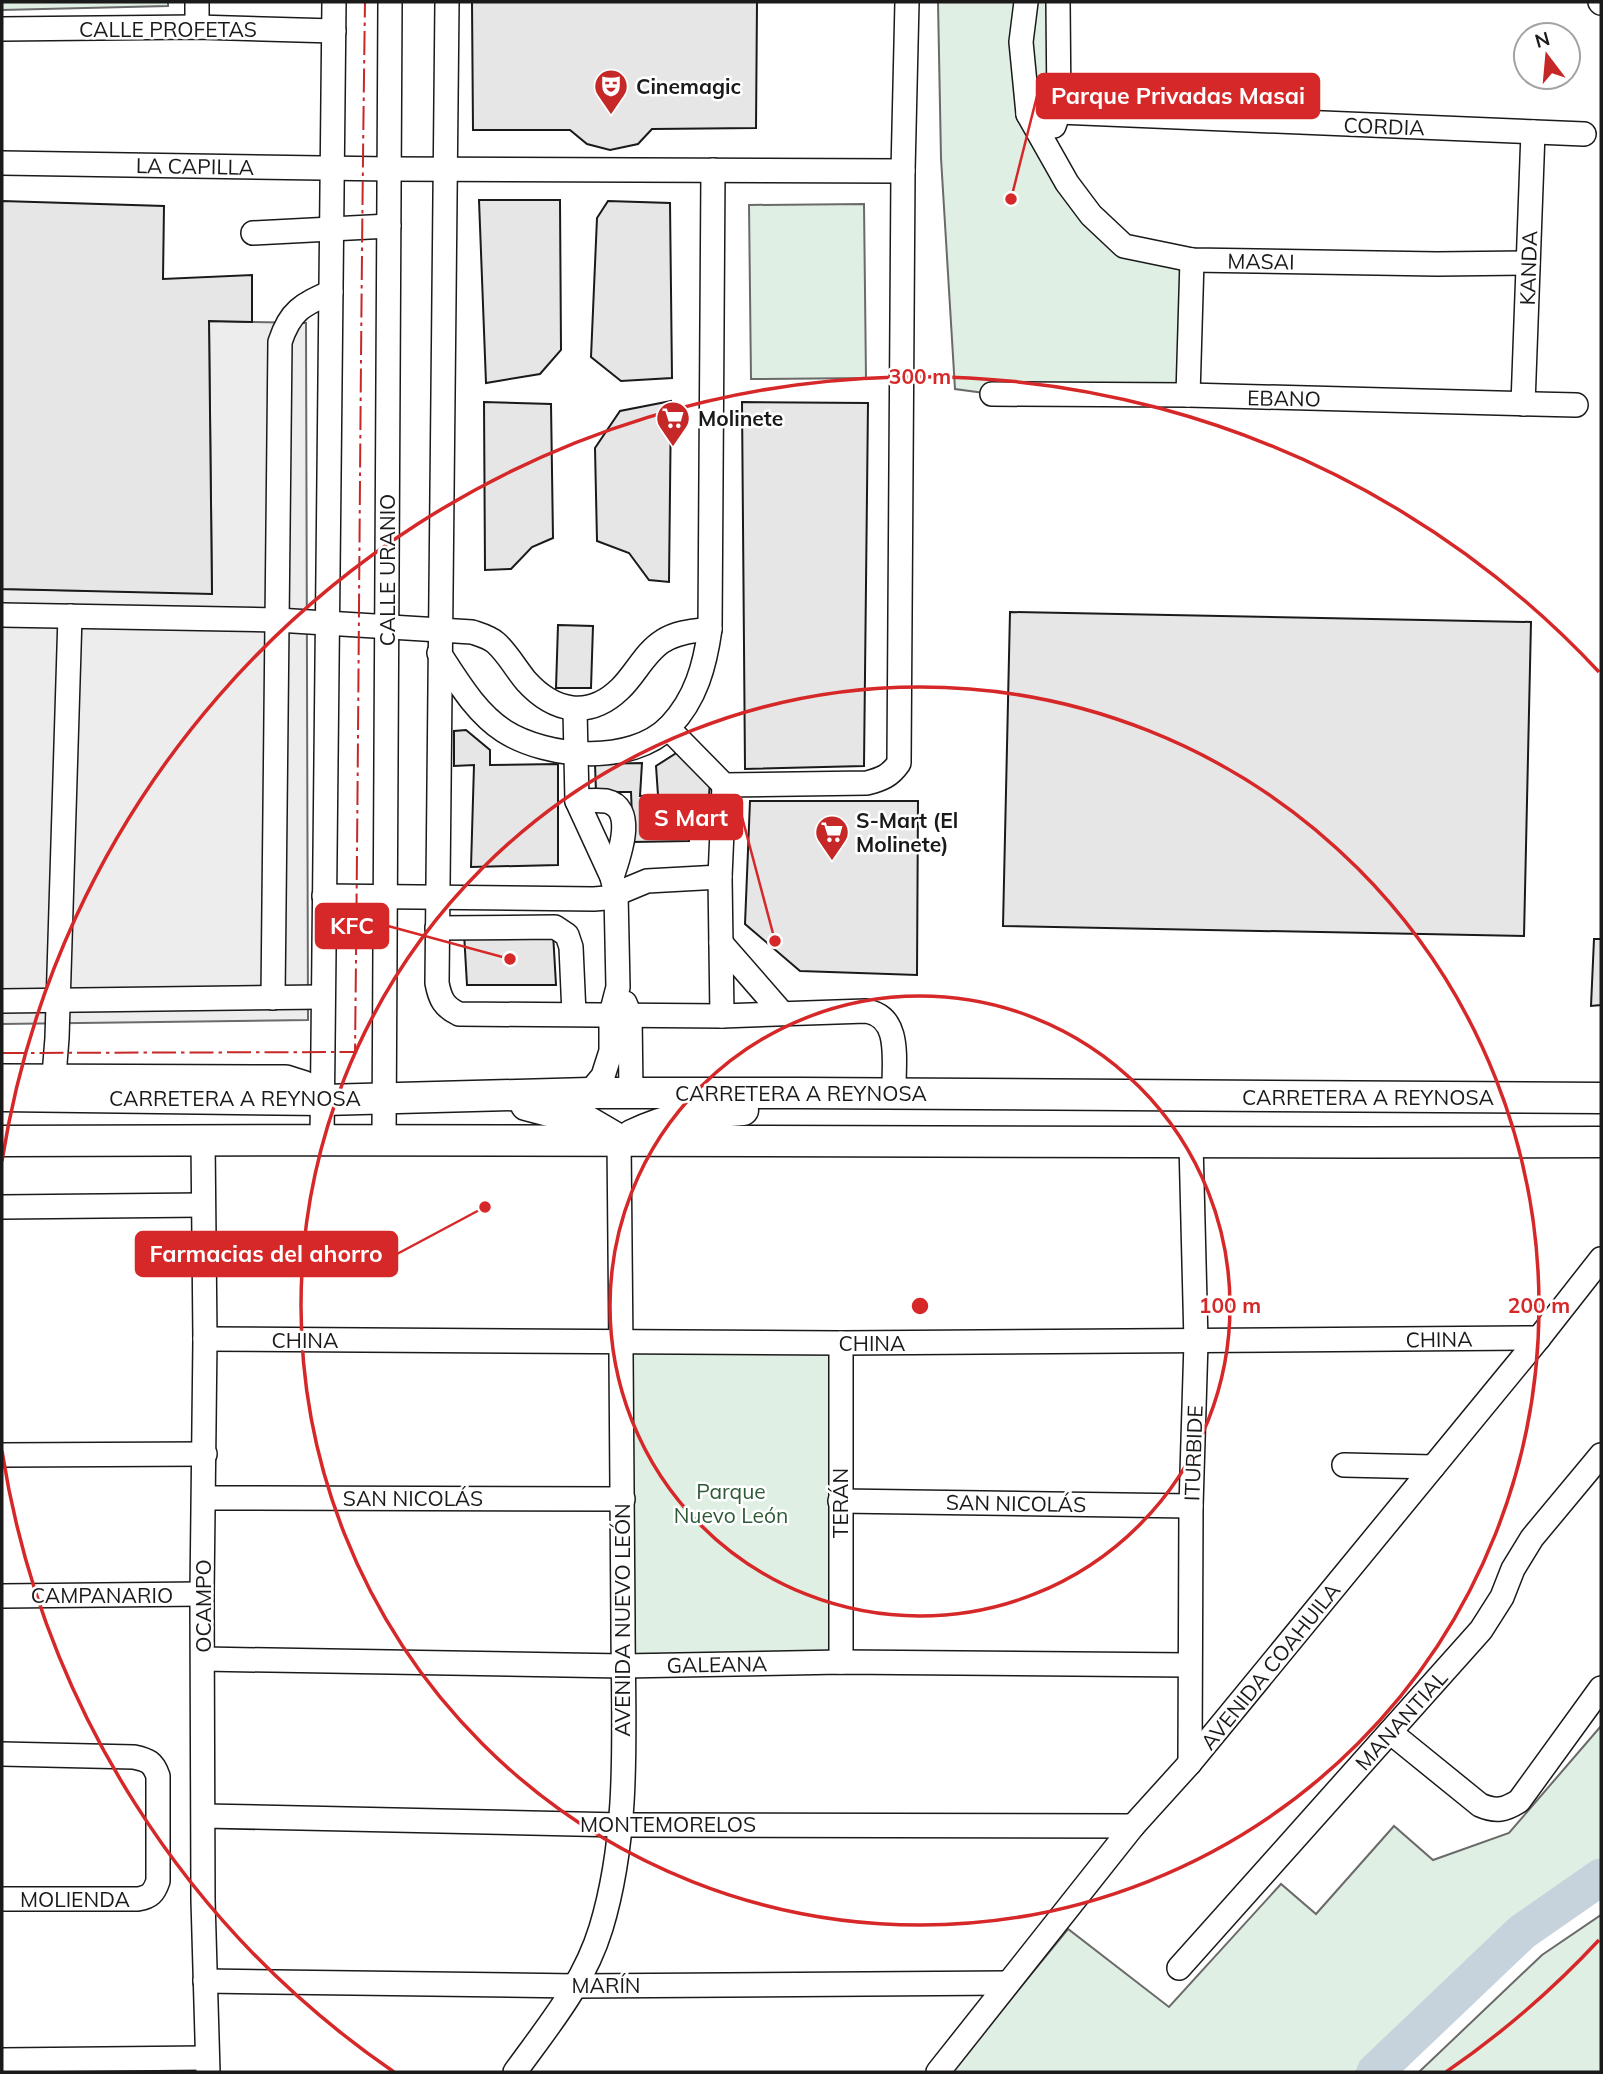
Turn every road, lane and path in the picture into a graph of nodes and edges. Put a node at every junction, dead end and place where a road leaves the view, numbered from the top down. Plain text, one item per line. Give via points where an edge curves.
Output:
1 (197, 2) edge
2 (334, 2) edge
3 (390, 2) edge
4 (447, 2) edge
5 (907, 2) edge
6 (1026, 2) edge
7 (1058, 2) edge
8 (197, 27) junction
9 (2, 29) edge
10 (334, 31) junction
11 (1059, 112) junction
12 (1028, 114) junction
13 (1533, 132) junction
14 (1584, 134) dead end
15 (1047, 145) junction
16 (2, 163) edge
17 (332, 168) junction
18 (389, 169) junction
19 (445, 169) junction
20 (713, 170) junction
21 (903, 171) junction
22 (388, 226) junction
23 (331, 229) junction
24 (253, 233) dead end
25 (1192, 260) junction
26 (1528, 263) junction
27 (331, 292) junction
28 (992, 394) dead end
29 (1188, 395) junction
30 (1523, 404) junction
31 (1576, 405) dead end
32 (2, 615) edge
33 (70, 616) junction
34 (277, 620) junction
35 (327, 624) junction
36 (387, 627) junction
37 (439, 629) junction
38 (710, 629) junction
39 (439, 653) junction
40 (575, 710) junction
41 (668, 728) junction
42 (577, 755) junction
43 (724, 785) junction
44 (577, 801) junction
45 (720, 877) junction
46 (614, 886) junction
47 (385, 895) junction
48 (324, 896) junction
49 (438, 897) junction
50 (438, 928) junction
51 (721, 943) junction
52 (323, 997) junction
53 (273, 998) junction
54 (57, 1000) junction
55 (2, 1001) edge
56 (782, 1013) junction
57 (574, 1014) junction
58 (621, 1014) junction
59 (722, 1016) junction
60 (2, 1076) edge
61 (49, 1086) junction
62 (589, 1093) junction
63 (631, 1093) junction
64 (800, 1093) junction
65 (894, 1094) junction
66 (2, 1096) edge
67 (490, 1097) junction
68 (383, 1098) junction
69 (1601, 1098) edge
70 (324, 1100) junction
71 (2, 1128) edge
72 (321, 1139) junction
73 (384, 1139) junction
74 (203, 1140) junction
75 (619, 1140) junction
76 (2, 1141) edge
77 (1601, 1142) edge
78 (1191, 1143) junction
79 (203, 1205) junction
80 (2, 1207) edge
81 (1601, 1259) edge
82 (1539, 1338) junction
83 (205, 1339) junction
84 (620, 1341) junction
85 (1196, 1342) junction
86 (841, 1343) junction
87 (205, 1454) junction
88 (2, 1455) edge
89 (1601, 1455) edge
90 (1344, 1465) dead end
91 (1433, 1467) junction
92 (204, 1498) junction
93 (622, 1499) junction
94 (840, 1501) junction
95 (1191, 1506) junction
96 (202, 1594) junction
97 (2, 1596) edge
98 (203, 1659) junction
99 (841, 1662) junction
100 (1189, 1665) junction
101 (622, 1666) junction
102 (1601, 1688) edge
103 (1390, 1732) junction
104 (2, 1754) edge
105 (1190, 1763) junction
106 (204, 1816) junction
107 (621, 1825) junction
108 (1133, 1826) junction
109 (2, 1899) edge
110 (1179, 1968) dead end
111 (205, 1981) junction
112 (1007, 1983) junction
113 (577, 1986) junction
114 (12, 2064) edge
115 (207, 2065) edge
116 (515, 2072) edge
117 (938, 2072) edge

1 - 8 street
2 - 10 street
3 - 18 street, CALLE URANIO
4 - 19 street
5 - 21 street
6 - 12 street, MASAI via 1021,42
7 - 11 street
8 - 9 street, CALLE PROFETAS
8 - 10 street, CALLE PROFETAS
10 - 17 street
11 - 12 street, CORDIA
11 - 13 street, CORDIA
11 - 15 street
12 - 15 street, MASAI
13 - 14 street, CORDIA
13 - 26 street, KANDA
15 - 25 street, MASAI via 1091,215 1125,246
16 - 17 street, LA CAPILLA
17 - 18 street, LA CAPILLA
17 - 23 street
18 - 19 street, LA CAPILLA
18 - 22 street, CALLE URANIO
19 - 20 street, LA CAPILLA
19 - 37 street
20 - 21 street, LA CAPILLA
20 - 38 street
21 - 43 street via 899,763 882,779 867,783
22 - 23 street
22 - 36 street, CALLE URANIO
23 - 24 street
23 - 27 street
25 - 26 street, MASAI
25 - 29 street
26 - 30 street, KANDA
27 - 34 street via 295,311 281,342
27 - 35 street
28 - 29 street, EBANO
29 - 30 street, EBANO
30 - 31 street, EBANO
32 - 33 street
33 - 34 street
33 - 54 street
34 - 35 street
34 - 53 street
35 - 36 street
35 - 48 street
36 - 37 street
36 - 47 street, CALLE URANIO
37 - 39 street
37 - 40 street via 486,637 498,645 528,684 559,706
38 - 40 street via 663,640 620,689 599,704
38 - 41 street via 698,682
39 - 42 street via 468,697 503,730 528,743
39 - 49 street
40 - 42 street
41 - 42 street via 633,748
41 - 43 street
42 - 44 street
43 - 45 street
44 - 46 street
44 - 46 street via 608,802 623,819
45 - 46 street
45 - 51 street
46 - 49 street via 594,899
46 - 58 street
47 - 48 street
47 - 49 street
47 - 68 street, CALLE URANIO
48 - 52 street
49 - 50 street
50 - 57 street via 437,983 449,1009 459,1014
50 - 57 street via 561,931 571,947
51 - 56 street
51 - 59 street
52 - 53 street
52 - 70 street
53 - 54 street
54 - 55 street
54 - 61 street
56 - 59 street
56 - 65 street via 866,1011 884,1018 892,1035
57 - 58 street
58 - 59 street
58 - 62 street via 608,1066
58 - 63 street
60 - 61 street
61 - 66 main road, CARRETERA A REYNOSA
61 - 70 main road, CARRETERA A REYNOSA
61 - 71 main road via 25,1119
62 - 63 main road, CARRETERA A REYNOSA
62 - 67 main road, CARRETERA A REYNOSA
63 - 64 main road, CARRETERA A REYNOSA
64 - 65 main road, CARRETERA A REYNOSA
64 - 75 main road via 746,1110 663,1121
65 - 69 main road, CARRETERA A REYNOSA
67 - 68 main road, CARRETERA A REYNOSA
67 - 75 main road via 587,1121
68 - 70 main road, CARRETERA A REYNOSA
68 - 73 street, CALLE URANIO
70 - 72 street
72 - 73 main road, CARRETERA A REYNOSA
72 - 74 main road, CARRETERA A REYNOSA
73 - 75 main road, CARRETERA A REYNOSA
74 - 76 main road, CARRETERA A REYNOSA
74 - 79 street, OCAMPO
75 - 78 main road, CARRETERA A REYNOSA
75 - 84 street, AVENIDA NUEVO LEÓN
77 - 78 main road, CARRETERA A REYNOSA
78 - 85 street, ITURBIDE
79 - 80 street
79 - 83 street, OCAMPO
81 - 82 street, AVENIDA COAHUILA
82 - 85 street, CHINA
82 - 91 street, AVENIDA COAHUILA
83 - 84 street, CHINA
83 - 87 street, OCAMPO
84 - 86 street, CHINA
84 - 93 street, AVENIDA NUEVO LEÓN
85 - 86 street, CHINA
85 - 95 street, ITURBIDE
86 - 94 street, TERÁN
87 - 88 street
87 - 92 street, OCAMPO
89 - 103 street, MANANTIAL via 1532,1538 1481,1630
90 - 91 street
91 - 105 street, AVENIDA COAHUILA
92 - 93 street, SAN NICOLÁS
92 - 96 street, OCAMPO
93 - 101 street, AVENIDA NUEVO LEÓN
94 - 95 street, SAN NICOLÁS
94 - 99 street, TERÁN
95 - 100 street, ITURBIDE
96 - 97 street, CAMPANARIO
96 - 98 street, OCAMPO
98 - 101 street, GALEANA
98 - 106 street, OCAMPO
99 - 100 street, GALEANA
99 - 101 street, GALEANA
100 - 105 street, ITURBIDE
101 - 107 street, AVENIDA NUEVO LEÓN
102 - 103 street via 1519,1801 1500,1810 1480,1805
103 - 110 street, MANANTIAL
104 - 109 street, MOLIENDA via 148,1759 158,1776 158,1881 149,1897
105 - 108 street, AVENIDA COAHUILA
106 - 107 street, MONTEMORELOS
106 - 111 street, OCAMPO
107 - 108 street, MONTEMORELOS
107 - 113 street, AVENIDA NUEVO LEÓN via 610,1896
108 - 112 street, AVENIDA COAHUILA
111 - 113 street, MARÍN
111 - 115 street, OCAMPO
112 - 113 street, MARÍN
112 - 117 street, AVENIDA COAHUILA
113 - 116 street, AVENIDA NUEVO LEÓN
114 - 115 street

